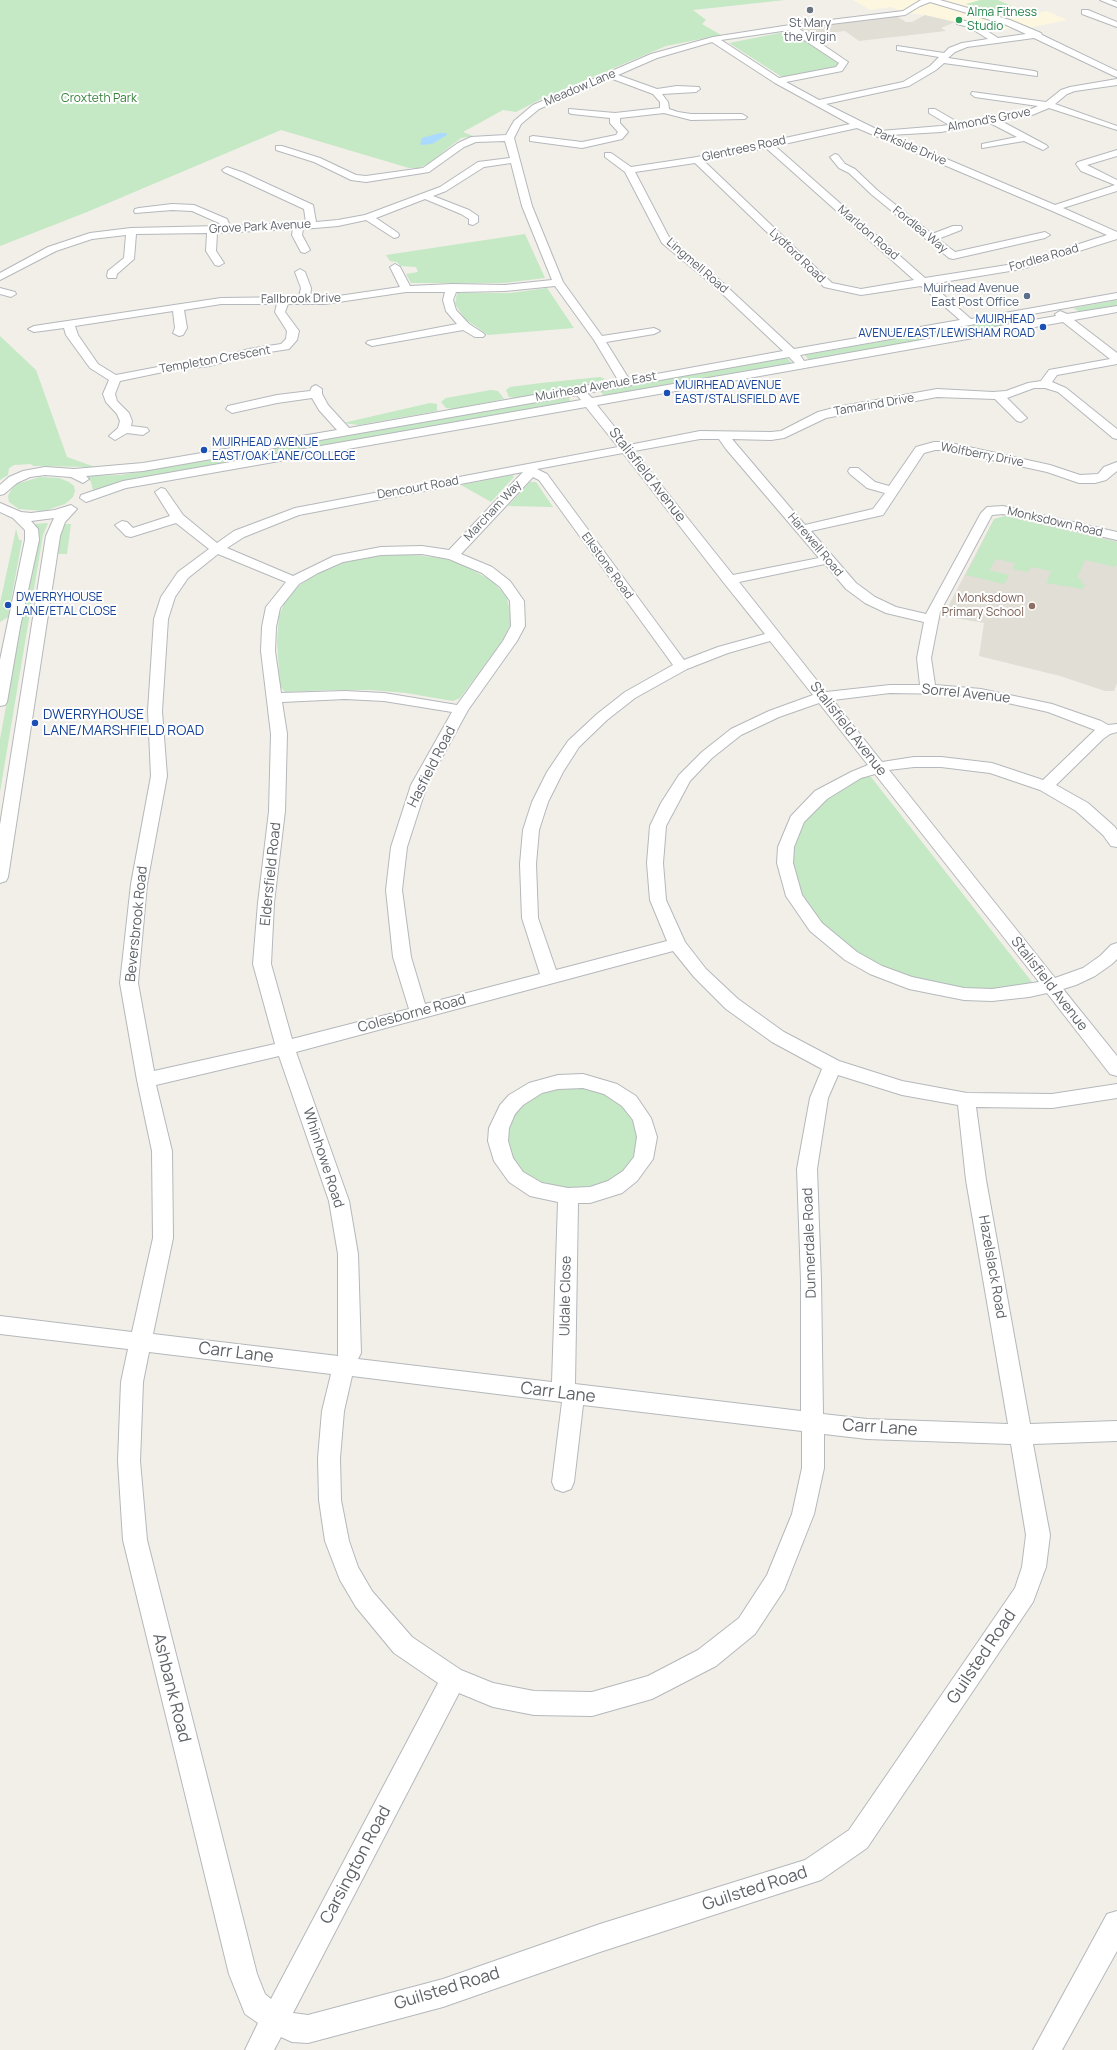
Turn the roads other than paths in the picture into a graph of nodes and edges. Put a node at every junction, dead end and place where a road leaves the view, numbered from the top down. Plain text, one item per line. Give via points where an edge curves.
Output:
1 (931, 0) edge
2 (1104, 0) edge
3 (906, 1) edge
4 (917, 4) junction
5 (1117, 5) edge
6 (1085, 12) dead end
7 (1117, 16) edge
8 (1104, 19) junction
9 (960, 22) dead end
10 (1117, 25) edge
11 (790, 27) junction
12 (1038, 35) junction
13 (713, 39) junction
14 (995, 40) junction
15 (900, 48) dead end
16 (944, 58) junction
17 (1034, 74) dead end
18 (1117, 74) edge
19 (610, 75) junction
20 (778, 81) junction
21 (1117, 82) edge
22 (696, 89) dead end
23 (656, 92) junction
24 (975, 94) dead end
25 (817, 103) junction
26 (1048, 105) junction
27 (665, 110) junction
28 (932, 111) dead end
29 (574, 113) dead end
30 (736, 115) dead end
31 (614, 116) junction
32 (992, 120) junction
33 (858, 125) junction
34 (957, 126) junction
35 (1115, 128) dead end
36 (877, 133) junction
37 (509, 138) junction
38 (541, 138) dead end
39 (1025, 138) junction
40 (767, 144) junction
41 (985, 146) dead end
42 (1044, 147) dead end
43 (282, 152) dead end
44 (1117, 153) edge
45 (608, 155) dead end
46 (835, 157) dead end
47 (516, 160) junction
48 (697, 160) junction
49 (629, 170) junction
50 (228, 173) dead end
51 (1117, 183) edge
52 (1117, 188) edge
53 (425, 196) junction
54 (1054, 208) junction
55 (139, 210) dead end
56 (368, 217) junction
57 (473, 222) dead end
58 (311, 225) junction
59 (298, 226) junction
60 (957, 228) dead end
61 (212, 230) junction
62 (224, 230) junction
63 (131, 231) junction
64 (394, 234) dead end
65 (1045, 235) dead end
66 (1116, 236) edge
67 (931, 238) junction
68 (992, 248) junction
69 (305, 250) dead end
70 (219, 263) dead end
71 (1022, 266) junction
72 (411, 270) dead end
73 (112, 276) dead end
74 (0, 277) edge
75 (288, 280) dead end
76 (558, 282) junction
77 (923, 282) junction
78 (452, 287) junction
79 (406, 288) junction
80 (0, 291) edge
81 (11, 294) dead end
82 (1117, 296) edge
83 (284, 300) junction
84 (304, 301) junction
85 (178, 308) junction
86 (1051, 308) junction
87 (1117, 309) edge
88 (1065, 318) junction
89 (968, 322) junction
90 (69, 324) junction
91 (465, 326) junction
92 (34, 329) dead end
93 (183, 329) dead end
94 (654, 331) dead end
95 (479, 335) dead end
96 (377, 340) dead end
97 (599, 340) junction
98 (285, 347) junction
99 (296, 352) dead end
100 (792, 354) junction
101 (1117, 360) edge
102 (804, 365) junction
103 (115, 379) junction
104 (625, 382) junction
105 (1046, 384) junction
106 (578, 390) junction
107 (998, 396) junction
108 (589, 403) junction
109 (232, 409) dead end
110 (996, 414) dead end
111 (143, 431) dead end
112 (346, 432) junction
113 (1117, 435) edge
114 (725, 436) junction
115 (627, 449) junction
116 (1117, 466) edge
117 (870, 467) dead end
118 (530, 469) junction
119 (854, 471) junction
120 (74, 473) junction
121 (841, 473) dead end
122 (1, 488) edge
123 (893, 491) junction
124 (161, 492) dead end
125 (86, 498) junction
126 (0, 507) edge
127 (67, 512) junction
128 (18, 515) junction
129 (178, 518) junction
130 (802, 530) junction
131 (127, 534) dead end
132 (1117, 536) edge
133 (217, 549) junction
134 (452, 555) junction
135 (826, 560) junction
136 (729, 580) junction
137 (294, 581) junction
138 (931, 620) junction
139 (7, 627) edge
140 (773, 636) junction
141 (682, 666) junction
142 (928, 689) junction
143 (822, 697) junction
144 (274, 698) junction
145 (0, 702) edge
146 (461, 710) junction
147 (1111, 729) edge
148 (878, 767) junction
149 (1046, 786) junction
150 (1114, 834) edge
151 (0, 877) edge
152 (677, 944) junction
153 (1117, 949) edge
154 (550, 977) junction
155 (1049, 986) junction
156 (419, 1012) junction
157 (285, 1048) junction
158 (832, 1066) junction
159 (1117, 1069) edge
160 (146, 1080) junction
161 (1117, 1091) edge
162 (967, 1100) junction
163 (568, 1196) junction
164 (0, 1325) edge
165 (140, 1341) junction
166 (345, 1367) junction
167 (568, 1394) junction
168 (814, 1423) junction
169 (1117, 1431) edge
170 (1022, 1434) junction
171 (563, 1482) dead end
172 (453, 1679) junction
173 (1117, 1924) edge
174 (275, 2019) junction
175 (259, 2050) edge
176 (1047, 2050) edge

1 - 4 street, Meadow Lane
1 - 12 street via 1007,22
2 - 5 street
3 - 4 street
4 - 11 street, Meadow Lane via 905,13
6 - 8 street
7 - 8 street
8 - 10 street
9 - 14 street via 972,25
11 - 13 street, Meadow Lane
11 - 20 street via 844,62 839,69
12 - 14 street
12 - 18 street
13 - 19 street, Meadow Lane via 654,56
13 - 20 street, Parkside Drive
14 - 16 street via 965,45 952,50
15 - 16 street
16 - 17 street
16 - 25 street via 926,73 906,84
19 - 23 street
19 - 37 street, Meadow Lane via 536,107 521,118
20 - 25 street, Parkside Drive
21 - 26 street, Almond's Grove via 1064,92
22 - 23 street via 687,86
23 - 27 street via 664,102
24 - 26 street
25 - 33 street, Parkside Drive
26 - 32 street, Almond's Grove via 1029,113
26 - 35 street
27 - 30 street via 691,117
27 - 31 street
28 - 34 street
29 - 31 street
31 - 38 street via 615,123 623,132 619,137 582,145
32 - 34 street, Almond's Grove
32 - 39 street
33 - 36 street, Parkside Drive
33 - 40 street, Glentrees Road
34 - 36 street, Almond's Grove via 926,131
36 - 54 street, Parkside Drive
37 - 43 street via 474,139 461,145 426,170 374,179 354,178 317,160
37 - 47 street
39 - 41 street
39 - 42 street
40 - 48 street, Glentrees Road
40 - 77 street, Marldon Road
44 - 51 street via 1081,164 1084,169
45 - 49 street, Lingmell Road
46 - 67 street, Fordlea Way via 842,166 852,171
47 - 53 street, Grove Park Avenue via 481,164 453,183
47 - 76 street via 527,206
48 - 49 street, Glentrees Road
48 - 77 street, Lydford Road via 828,285 861,292
49 - 100 street, Lingmell Road via 666,242 719,285
50 - 58 street via 309,207
52 - 54 street
53 - 56 street, Grove Park Avenue
53 - 57 street via 465,212 474,218
54 - 66 street, Parkside Drive
55 - 62 street via 194,208 223,220
56 - 58 street, Grove Park Avenue
56 - 64 street
58 - 59 street, Grove Park Avenue
59 - 62 street, Grove Park Avenue
59 - 69 street via 297,235
60 - 67 street
61 - 62 street, Grove Park Avenue
61 - 63 street, Grove Park Avenue
61 - 70 street via 211,251
63 - 73 street via 129,259 112,272
63 - 74 street, Grove Park Avenue via 90,236 66,243
65 - 68 street, Fordlea Way
66 - 71 street, Fordlea Road
67 - 68 street, Fordlea Way via 952,256
68 - 71 street
71 - 77 street, Fordlea Road
72 - 79 street via 396,269
75 - 84 street via 302,276 306,288
76 - 78 street, Fallbrook Drive via 505,288
76 - 97 street
77 - 89 street, Marldon Road
78 - 79 street, Fallbrook Drive
78 - 91 street via 448,306
79 - 84 street, Fallbrook Drive via 334,300
80 - 81 street
82 - 86 street, Muirhead Avenue East
83 - 84 street, Fallbrook Drive
83 - 85 street, Fallbrook Drive via 238,300
83 - 98 street, Templeton Crescent via 280,312 293,331 291,340
85 - 90 street, Fallbrook Drive
85 - 93 street
86 - 88 street
86 - 89 street, Muirhead Avenue East
87 - 88 street, Muirhead Avenue East
88 - 101 street
88 - 102 street, Muirhead Avenue East
89 - 100 street, Muirhead Avenue East
90 - 92 street, Fallbrook Drive
90 - 103 street via 72,335 94,366
91 - 95 street
91 - 96 street
94 - 97 street
97 - 104 street
98 - 99 street
98 - 103 street, Templeton Crescent
100 - 102 street, Lingmell Road
100 - 104 street, Muirhead Avenue East
101 - 105 street via 1053,372
102 - 108 street, Muirhead Avenue East
103 - 111 street via 109,394 125,418 119,433
104 - 106 street, Muirhead Avenue East
105 - 107 street, Tamarind Drive via 1032,385
105 - 113 street via 1062,390
106 - 108 street, Stalisfield Avenue
106 - 112 street, Muirhead Avenue East
107 - 110 street via 1017,415
107 - 114 street, Tamarind Drive via 937,393 822,415 784,434
108 - 115 street, Stalisfield Avenue
108 - 125 street, Muirhead Avenue East via 123,486
109 - 112 street via 316,392 323,407
112 - 120 street, Muirhead Avenue East via 143,467
114 - 115 street, Tamarind Drive via 700,435
114 - 130 street, Harewell Road via 730,446
115 - 118 street, Dencourt Road
115 - 136 street, Stalisfield Avenue
116 - 123 street, Wolfberry Drive via 1108,470 1102,477 1079,479 1050,469 946,446 934,446 920,450
117 - 119 street
118 - 133 street, Dencourt Road via 295,512 246,531
118 - 134 street, Marcham Way
118 - 141 street, Elkstone Road via 543,477 675,660
119 - 121 street
119 - 123 street via 871,486
120 - 122 street, Muirhead Avenue East via 45,471 27,474
120 - 125 street via 87,483 89,491
123 - 130 street, Wolfberry Drive via 878,512
124 - 129 street
125 - 127 street, Muirhead Avenue East
126 - 128 street
127 - 128 street via 44,516
127 - 151 street via 58,521 53,536
128 - 139 street via 31,529 32,540
129 - 131 street
129 - 133 street
130 - 135 street, Harewell Road
132 - 138 street, Monksdown Road via 1003,510 992,510 987,513 939,598
133 - 137 street
133 - 160 street, Beversbrook Road via 183,575 168,597 161,619 156,711 159,776 139,884 129,983
134 - 137 street, Hasfield Road via 401,550 366,553 327,564
134 - 146 street, Hasfield Road via 480,566 498,577 514,597 518,612 518,626 510,642
135 - 136 street
135 - 138 street, Harewell Road via 851,586 870,600 891,610
136 - 140 street, Stalisfield Avenue
137 - 144 street, Eldersfield Road via 278,600 270,616 268,651
138 - 142 street via 924,658
139 - 145 street
140 - 141 street via 723,650
140 - 143 street, Stalisfield Avenue
141 - 154 street via 630,695 573,744 540,802 531,830 528,864 530,918
142 - 143 street, Sorrel Avenue via 890,689
142 - 147 street, Sorrel Avenue via 981,693 1028,702
143 - 148 street, Stalisfield Avenue
143 - 152 street, Sorrel Avenue via 774,714 736,732 684,778 669,803 658,826 655,863 658,900
144 - 146 street via 376,697
144 - 157 street, Eldersfield Road via 280,734 277,811 262,964
146 - 156 street, Hasfield Road via 419,785 399,847 394,890 402,957
147 - 149 street
148 - 149 street via 914,762 964,764 992,768
148 - 155 street, Stalisfield Avenue
148 - 155 street via 850,777 821,794 797,820 790,833 785,864 794,896 805,914 825,936 851,956 876,970 910,983 964,994 992,995
149 - 150 street via 1082,807
152 - 154 street, Colesborne Road
152 - 158 street, Sorrel Avenue via 700,973 732,1004 778,1037
153 - 155 street via 1089,972 1070,981
154 - 156 street, Colesborne Road
155 - 159 street, Stalisfield Avenue
156 - 157 street, Colesborne Road
157 - 160 street, Colesborne Road
157 - 166 street, Whinhowe Road via 339,1201 348,1254 350,1353
158 - 162 street, Sorrel Avenue via 902,1088
158 - 168 street, Dunnerdale Road via 819,1098 807,1169
160 - 165 street, Beversbrook Road via 162,1151 162,1238
161 - 162 street, Sorrel Avenue via 1052,1101
162 - 170 street, Hazelslack Road via 976,1180
163 - 163 street via 537,1190 516,1177 504,1161 498,1141 499,1128 507,1110 516,1100 536,1088 558,1082 584,1081 610,1089 630,1101 642,1118 647,1137 643,1159 630,1176 614,1187 590,1195
163 - 167 street, Uldale Close via 563,1384
164 - 165 street, Carr Lane
165 - 166 street, Carr Lane
165 - 174 street, Ashbank Road via 132,1382 129,1461 134,1540 244,1974 255,2004
166 - 167 street, Carr Lane
166 - 172 street, Whinhowe Road via 333,1411 329,1458 330,1500 337,1541 348,1572 364,1599 403,1645
167 - 168 street, Carr Lane
167 - 171 street, Uldale Close via 573,1401
168 - 170 street, Carr Lane via 902,1430
168 - 172 street, Dunnerdale Road via 813,1468 803,1514 776,1582 747,1626 707,1658 652,1687 592,1704 534,1703 493,1695
169 - 170 street, Carr Lane
170 - 174 street, Guilsted Road via 1038,1535 1034,1567 1025,1594 858,1839 812,1871 600,1938 443,1992 308,2029 292,2028
172 - 174 street, Carsington Road
173 - 176 street
174 - 175 street, Carsington Road

